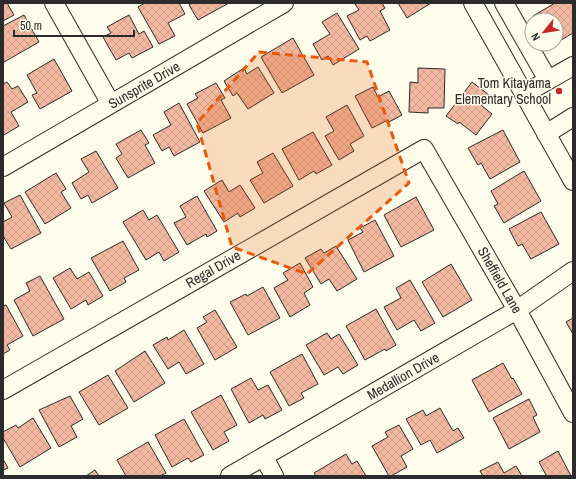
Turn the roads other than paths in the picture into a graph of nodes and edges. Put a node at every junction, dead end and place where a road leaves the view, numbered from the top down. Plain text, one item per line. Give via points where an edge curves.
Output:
1 (54, 3) edge
2 (284, 3) edge
3 (472, 3) edge
4 (504, 3) edge
5 (262, 8) edge
6 (573, 66) edge
7 (548, 80) junction
8 (524, 94) junction
9 (111, 104) junction
10 (573, 117) edge
11 (546, 134) junction
12 (424, 149) joint
13 (3, 167) edge
14 (573, 180) edge
15 (573, 271) edge
16 (517, 310) junction
17 (3, 390) edge
18 (573, 413) edge
19 (264, 456) junction
20 (230, 476) edge
21 (274, 476) edge

1 - 9 street
2 - 5 street, Sunsprite Drive
3 - 8 street
4 - 7 street
5 - 9 street, Sunsprite Drive
6 - 7 street
7 - 8 street
8 - 11 street
9 - 13 street, Sunsprite Drive
10 - 11 street
11 - 14 street
12 - 16 street, Sheffield Lane
12 - 17 street, Regal Drive
15 - 16 street, Medallion Drive
16 - 18 street, Sheffield Lane
16 - 19 street, Medallion Drive
19 - 20 street, Medallion Drive
19 - 21 street

